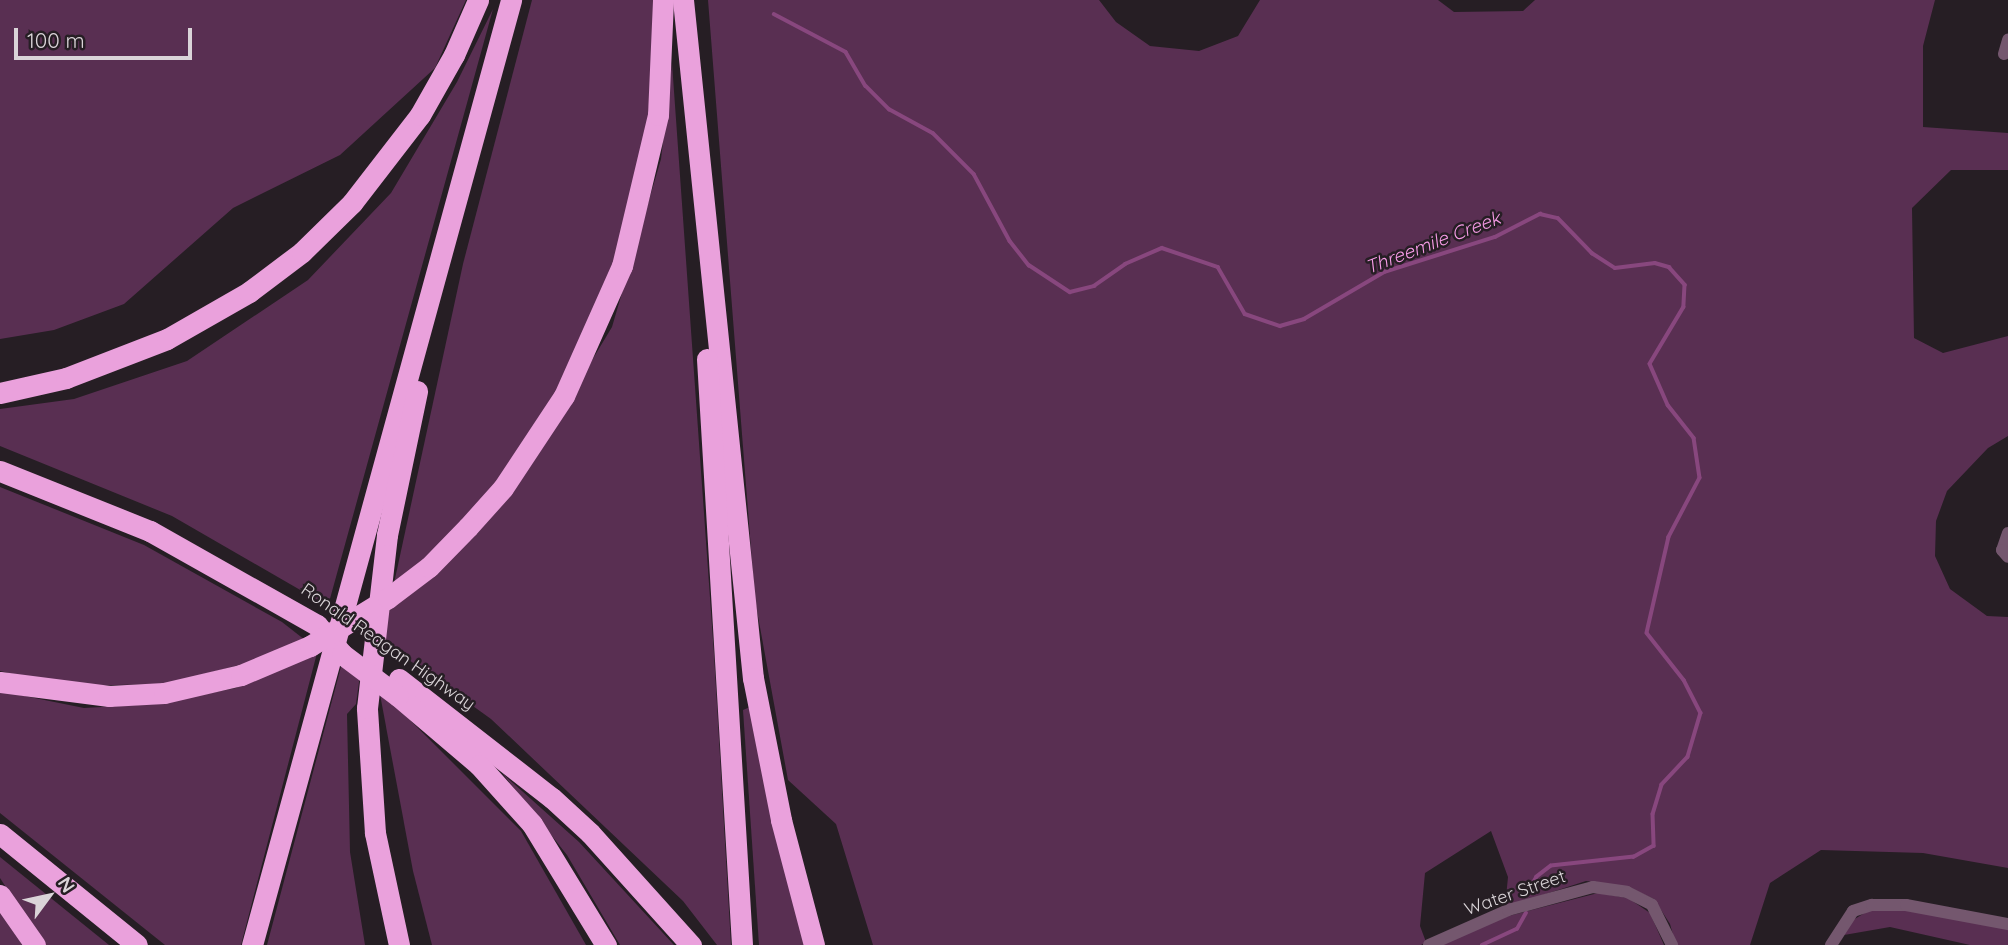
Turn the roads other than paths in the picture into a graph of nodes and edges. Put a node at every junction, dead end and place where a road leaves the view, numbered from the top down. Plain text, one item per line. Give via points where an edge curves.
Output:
1 (478, 0) edge
2 (511, 0) edge
3 (663, 0) edge
4 (683, 0) edge
5 (2008, 40) edge
6 (2004, 54) dead end
7 (703, 221) junction
8 (434, 285) junction
9 (0, 393) edge
10 (0, 471) edge
11 (2008, 533) edge
12 (2008, 557) edge
13 (0, 682) edge
14 (399, 688) junction
15 (0, 834) edge
16 (0, 895) edge
17 (2008, 924) edge
18 (35, 945) edge
19 (137, 945) edge
20 (252, 945) edge
21 (399, 945) edge
22 (606, 945) edge
23 (691, 945) edge
24 (742, 945) edge
25 (814, 945) edge
26 (1429, 945) edge
27 (1672, 945) edge
28 (1831, 945) edge

1 - 9 highway via 420,115 352,203 302,252 249,292 167,339 66,378
2 - 8 highway
3 - 13 highway, bridge via 658,115 622,266 564,396 503,488 468,527 429,567 388,598 310,646 241,675 164,693 109,696
4 - 7 highway
5 - 6 street
7 - 24 highway via 701,271
7 - 25 highway via 714,274 753,678 781,820
8 - 20 highway
8 - 21 highway via 427,345 387,536 367,708 377,846
10 - 14 highway, Ronald Reagan Highway, bridge via 150,531 317,625
11 - 12 street via 2002,550
14 - 22 highway via 532,824
14 - 23 highway, Ronald Reagan Highway via 552,798 599,842
15 - 19 highway
16 - 18 highway
17 - 28 street via 1906,905 1872,905 1853,911
26 - 27 street, Water Street via 1508,910 1593,887 1627,892 1652,905

